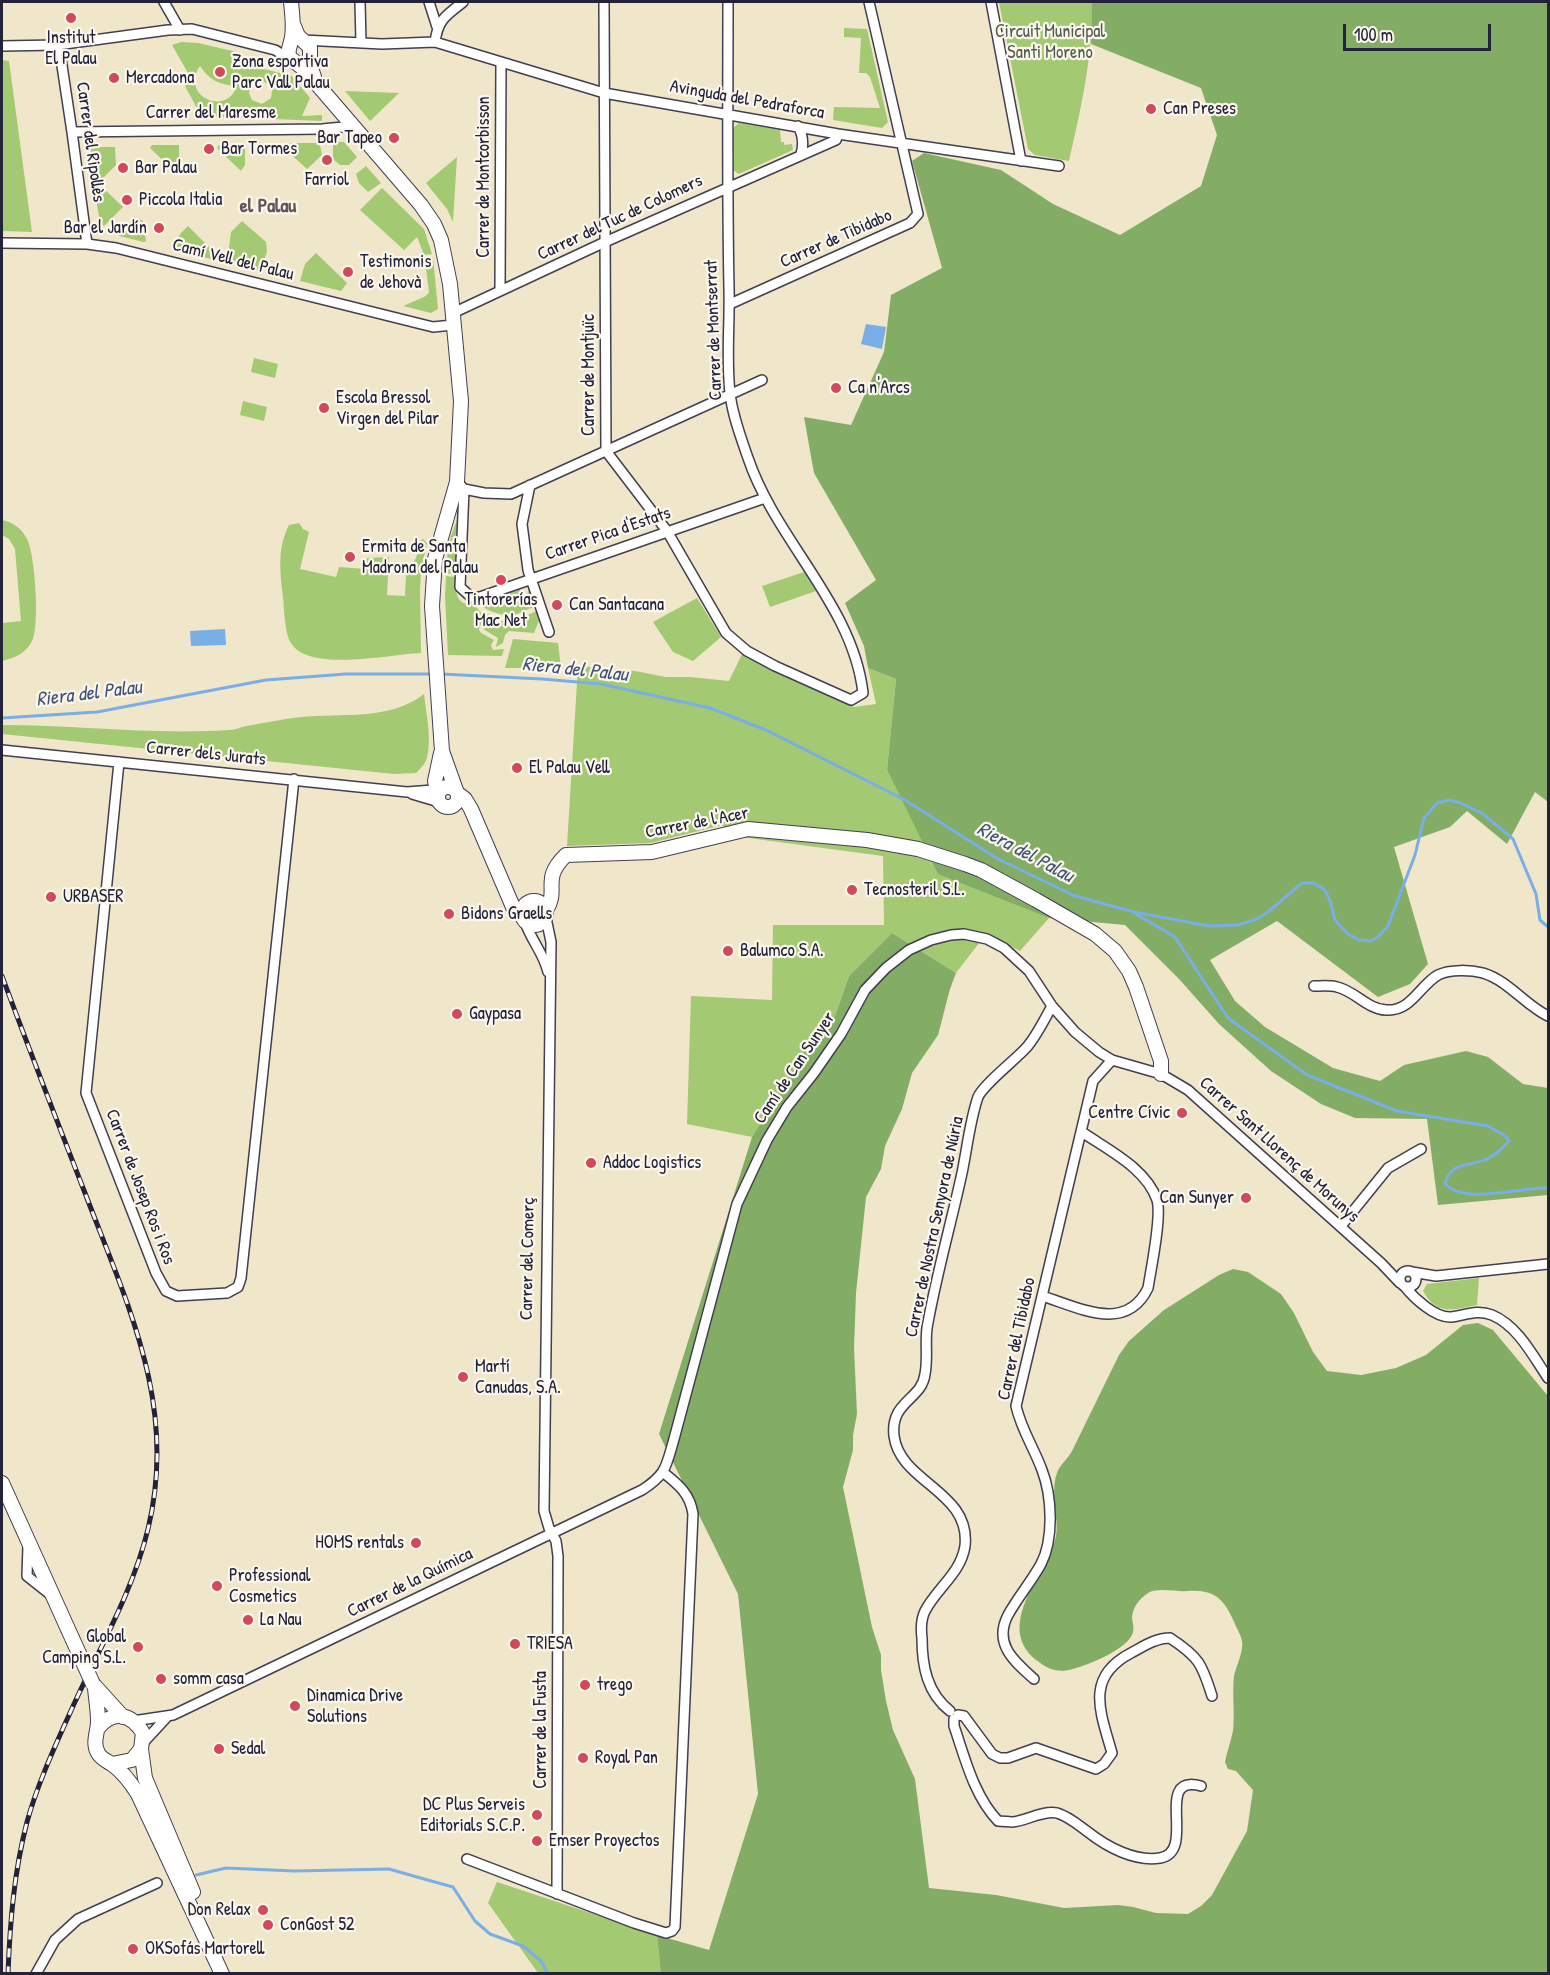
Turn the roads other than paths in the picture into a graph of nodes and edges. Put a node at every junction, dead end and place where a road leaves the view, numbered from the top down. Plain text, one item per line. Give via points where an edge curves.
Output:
1 (164, 2) edge
2 (291, 2) edge
3 (360, 2) edge
4 (429, 2) edge
5 (463, 2) edge
6 (604, 2) edge
7 (728, 2) edge
8 (869, 2) edge
9 (991, 2) edge
10 (437, 27) junction
11 (180, 30) junction
12 (435, 42) junction
13 (361, 43) junction
14 (57, 45) junction
15 (2, 46) edge
16 (301, 46) junction
17 (275, 50) junction
18 (292, 61) junction
19 (501, 62) junction
20 (315, 82) junction
21 (604, 93) junction
22 (728, 114) junction
23 (350, 124) junction
24 (798, 126) junction
25 (72, 132) junction
26 (828, 132) junction
27 (838, 134) junction
28 (903, 143) junction
29 (803, 153) junction
30 (1021, 161) junction
31 (1059, 166) dead end
32 (727, 187) junction
33 (605, 242) junction
34 (2, 243) edge
35 (87, 244) junction
36 (500, 291) junction
37 (730, 304) junction
38 (453, 319) junction
39 (762, 380) dead end
40 (730, 395) junction
41 (606, 450) junction
42 (461, 485) junction
43 (530, 485) junction
44 (765, 498) junction
45 (667, 531) junction
46 (531, 578) junction
47 (549, 632) dead end
48 (859, 697) joint
49 (2, 750) edge
50 (442, 751) junction
51 (119, 762) junction
52 (294, 779) junction
53 (407, 792) junction
54 (457, 793) junction
55 (440, 796) junction
56 (483, 834) junction
57 (551, 882) joint
58 (534, 912) junction
59 (987, 939) joint
60 (551, 985) junction
61 (1314, 986) dead end
62 (1052, 1006) junction
63 (1548, 1016) edge
64 (1112, 1060) junction
65 (1161, 1074) junction
66 (1082, 1132) junction
67 (1421, 1149) dead end
68 (1341, 1226) junction
69 (1381, 1263) junction
70 (1548, 1264) edge
71 (1410, 1271) junction
72 (1436, 1276) junction
73 (1416, 1282) junction
74 (1402, 1285) junction
75 (1042, 1296) junction
76 (1422, 1302) junction
77 (1548, 1378) edge
78 (664, 1473) junction
79 (2, 1483) edge
80 (550, 1532) junction
81 (1034, 1679) dead end
82 (94, 1686) junction
83 (1212, 1696) dead end
84 (954, 1715) junction
85 (168, 1717) junction
86 (128, 1719) junction
87 (98, 1728) junction
88 (142, 1746) junction
89 (112, 1764) junction
90 (1201, 1786) dead end
91 (467, 1859) dead end
92 (182, 1877) junction
93 (157, 1883) dead end
94 (557, 1894) junction
95 (36, 1974) edge
96 (222, 1974) edge
97 (231, 1974) edge

1 - 11 street
2 - 16 street
3 - 13 street
4 - 10 street
5 - 10 street
6 - 21 street, Carrer de Montjuïc
7 - 22 street, Carrer de Montserrat
8 - 28 street
9 - 30 street
10 - 12 street
11 - 14 street
11 - 17 street via 192,29
12 - 13 street, Avinguda del Pedraforca
12 - 19 street, Avinguda del Pedraforca
13 - 16 street, Avinguda del Pedraforca via 323,40
14 - 15 street
14 - 25 street, Carrer del Ripollès
16 - 17 street
16 - 18 street via 288,53
16 - 18 street via 304,62
16 - 20 street
17 - 18 street
18 - 20 street
19 - 21 street, Avinguda del Pedraforca
19 - 36 street, Carrer de Montcorbisson
20 - 23 street
21 - 22 street, Avinguda del Pedraforca
21 - 33 street, Carrer de Montjuïc
22 - 24 street, Avinguda del Pedraforca
22 - 32 street, Carrer de Montserrat
23 - 25 street, Carrer del Maresme via 322,129
23 - 38 street via 435,224 445,256
24 - 26 street, Avinguda del Pedraforca
24 - 29 street
25 - 35 street, Carrer del Ripollès
26 - 27 street, Avinguda del Pedraforca
26 - 29 street, Carrer del Tuc de Colomers
27 - 28 street, Avinguda del Pedraforca
27 - 29 street, Carrer del Tuc de Colomers via 836,140
28 - 30 street, Avinguda del Pedraforca
28 - 37 street, Carrer de Tibidabo via 918,214 910,223
29 - 32 street, Carrer del Tuc de Colomers
30 - 31 street, Avinguda del Pedraforca
32 - 33 street, Carrer del Tuc de Colomers
32 - 37 street, Carrer de Montserrat
33 - 36 street, Carrer del Tuc de Colomers
33 - 41 street, Carrer de Montjuïc
34 - 35 street, Camí Vell del Palau
35 - 38 street, Camí Vell del Palau via 433,327
36 - 38 street, Carrer del Tuc de Colomers
37 - 40 street, Carrer de Montserrat
38 - 42 street via 461,400
39 - 40 street
40 - 41 street
40 - 44 street, Carrer de Montserrat via 748,459
41 - 43 street
41 - 45 street, Carrer de Montjuïc
42 - 43 street via 484,493 511,494
42 - 46 street, Carrer Pica d'Estats via 463,591 480,597
42 - 50 street via 435,559 432,606
43 - 46 street via 522,524
44 - 45 street, Carrer Pica d'Estats
44 - 48 street, Carrer de Montserrat via 833,607 860,673 863,693
45 - 46 street, Carrer Pica d'Estats
45 - 48 street, Carrer de Montjuïc via 726,633 747,651 838,695
46 - 47 street
49 - 51 street, Carrer dels Jurats
50 - 54 street, Carrer del Comerç
50 - 55 street
51 - 52 street, Carrer dels Jurats
51 - 52 street, Carrer de Josep Ros i Ros via 86,1093 156,1273 166,1291 177,1296 227,1293 238,1287 241,1278
52 - 53 street, Carrer dels Jurats
53 - 55 street, Carrer dels Jurats
53 - 55 street, Carrer dels Jurats
54 - 55 street via 457,802
54 - 56 street, Carrer del Comerç via 465,800
55 - 56 street, Carrer del Comerç
56 - 58 street, Carrer del Comerç via 507,891
57 - 58 street, Carrer del Comerç via 550,904
57 - 65 street, Carrer de l'Acer via 556,864 566,855 664,850 748,829 918,849 1001,881 1095,934 1115,951 1136,987 1161,1061
58 - 60 street, Carrer del Comerç via 533,940 545,961
58 - 60 street, Carrer del Comerç via 551,942
59 - 62 street, Carrer Sant Llorenç de Morunys via 1004,948 1029,971
59 - 78 street, Camí de Can Sunyer via 964,934 932,940 909,950 886,968 865,990 841,1034 767,1140 737,1204
60 - 80 street, Carrer del Comerç via 544,1511
61 - 63 street via 1335,986 1371,1006 1387,1010 1413,1000 1439,975 1482,973 1501,981
62 - 64 street, Carrer Sant Llorenç de Morunys via 1075,1032
62 - 84 street, Carrer de Nostra Senyora de Núria via 1028,1046 979,1095 927,1330 925,1376 920,1388 896,1413 894,1426 895,1438 908,1464 950,1502 964,1527 964,1547 957,1569 927,1608 921,1630 926,1676 937,1699
64 - 65 street, Carrer Sant Llorenç de Morunys
64 - 66 street, Carrer del Tibidabo via 1093,1081
65 - 68 street, Carrer Sant Llorenç de Morunys via 1188,1090
66 - 75 street, Carrer del Tibidabo
66 - 75 street via 1127,1163 1148,1183 1157,1202 1148,1288 1137,1306 1105,1316
67 - 68 street via 1388,1168
68 - 69 street, Carrer Sant Llorenç de Morunys
69 - 71 street, Carrer Sant Llorenç de Morunys
69 - 74 street, Carrer Sant Llorenç de Morunys
70 - 72 street
71 - 72 street, Carrer Sant Llorenç de Morunys
71 - 73 street
71 - 74 street via 1400,1275
72 - 73 street
73 - 74 street via 1413,1286
73 - 76 street
74 - 76 street, Carrer Sant Llorenç de Morunys
75 - 81 street, Carrer del Tibidabo via 1016,1406 1043,1473 1050,1531 1040,1565 1004,1623 1004,1643 1010,1657
76 - 77 street, Carrer Sant Llorenç de Morunys via 1448,1317 1479,1311 1494,1316 1520,1337
78 - 80 street, Carrer de la Química via 642,1490
78 - 94 street via 686,1491 693,1514 675,1927 666,1933
79 - 82 street, bridge
80 - 85 street, Carrer de la Química
80 - 94 street, Carrer de la Fusta via 558,1557
82 - 86 street
82 - 87 street
83 - 84 street via 1202,1666 1170,1638 1152,1642 1120,1659 1111,1665 1100,1688 1102,1718 1112,1753 1096,1769 1036,1748 1000,1758 992,1754 964,1716
84 - 90 street, Carrer de Nostra Senyora de Núria via 968,1767 987,1809 999,1821 1012,1822 1055,1812 1108,1846 1131,1855 1166,1857 1178,1837 1178,1793 1185,1785
85 - 86 street, Carrer de la Química
85 - 88 street, Carrer de la Química
86 - 87 street via 113,1716
86 - 88 street via 143,1733
87 - 89 street via 96,1750
88 - 89 street via 132,1760
88 - 92 street via 145,1778
89 - 92 street via 138,1794
91 - 94 street
92 - 96 street
92 - 97 street
93 - 95 street via 78,1919 55,1940

